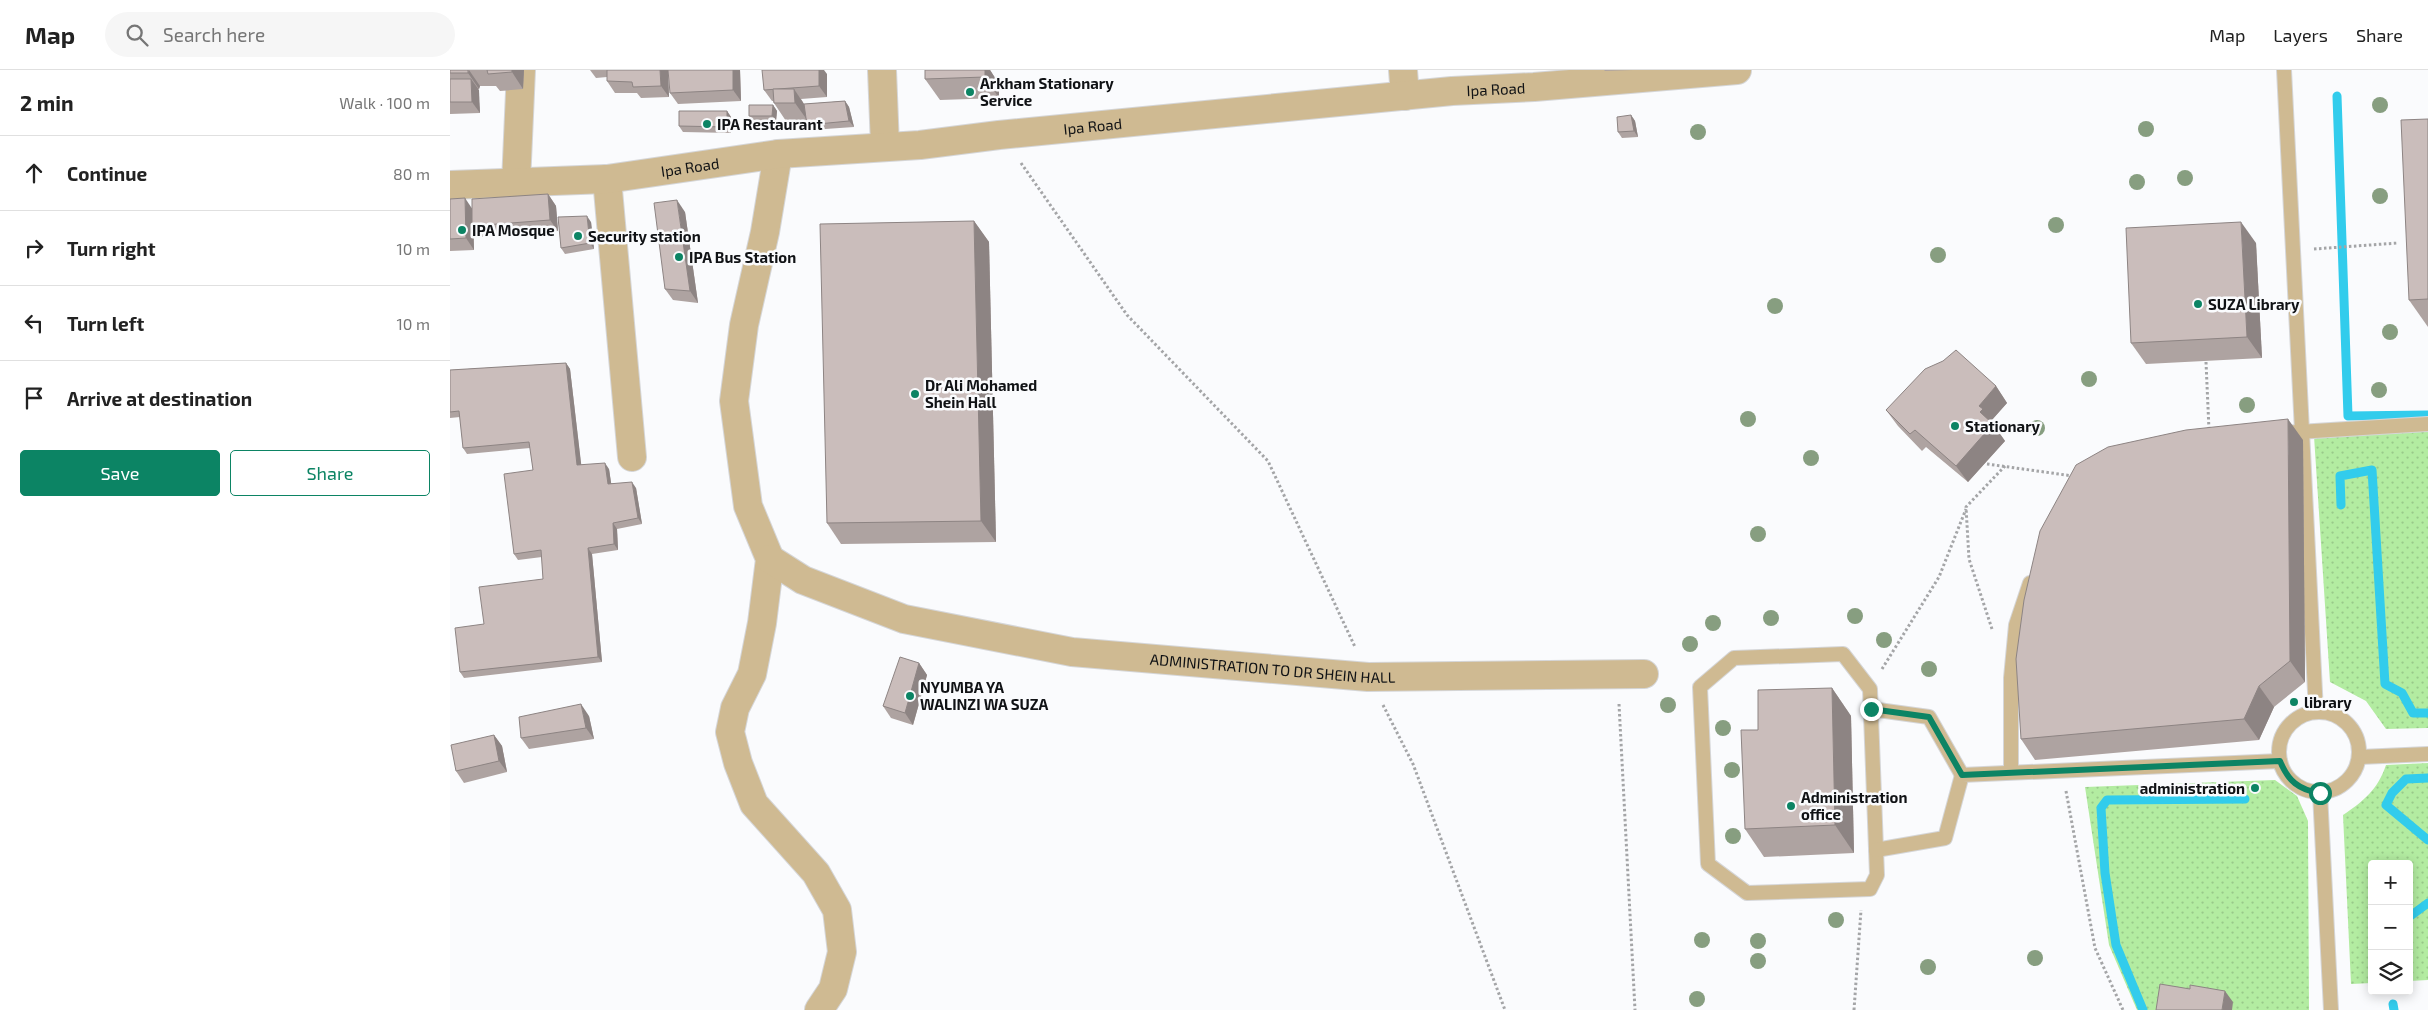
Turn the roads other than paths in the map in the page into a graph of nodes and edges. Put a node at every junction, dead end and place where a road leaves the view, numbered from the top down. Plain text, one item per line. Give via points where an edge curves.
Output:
1 (521, 70) edge
2 (882, 70) edge
3 (1737, 70) edge
4 (2284, 70) edge
5 (1404, 83) edge
6 (885, 146) junction
7 (778, 154) junction
8 (607, 179) junction
9 (516, 183) junction
10 (450, 185) edge
11 (2428, 424) edge
12 (2302, 433) junction
13 (2268, 434) edge
14 (632, 456) dead end
15 (770, 559) junction
16 (2035, 566) edge
17 (1644, 674) dead end
18 (1871, 709) junction
19 (2316, 712) junction
20 (2428, 754) edge
21 (2360, 757) junction
22 (2280, 761) junction
23 (2011, 772) junction
24 (1962, 775) junction
25 (2320, 793) junction
26 (1876, 850) junction
27 (819, 1010) edge
28 (2331, 1010) edge

1 - 9 street
2 - 6 street
3 - 5 street, Ipa Road
4 - 12 lane
5 - 6 street, Ipa Road via 920,145
6 - 7 street, Ipa Road
7 - 8 street, Ipa Road
7 - 15 street via 744,326 734,401 748,506
8 - 9 street, Ipa Road
8 - 14 street
9 - 10 street, Ipa Road
11 - 12 lane
12 - 13 lane
12 - 19 lane
15 - 17 street, ADMINISTRATION TO DR SHEIN HALL via 804,580 904,619 1072,652 1368,677
15 - 27 street via 752,674 735,708 730,732 754,804 816,873 837,910 842,952 833,989
16 - 23 lane via 2016,625 2011,678
18 - 24 lane via 1929,717
18 - 26 lane
18 - 26 lane via 1870,689 1843,654 1734,658 1700,687 1708,864 1747,893 1870,889 1877,875
19 - 21 lane via 2334,714 2349,724 2358,739
19 - 22 lane via 2299,717 2287,728 2280,744
20 - 21 lane
21 - 25 lane via 2346,783
22 - 23 lane
22 - 25 lane via 2294,784 2306,791
23 - 24 lane
24 - 26 lane via 1945,838
25 - 28 lane

